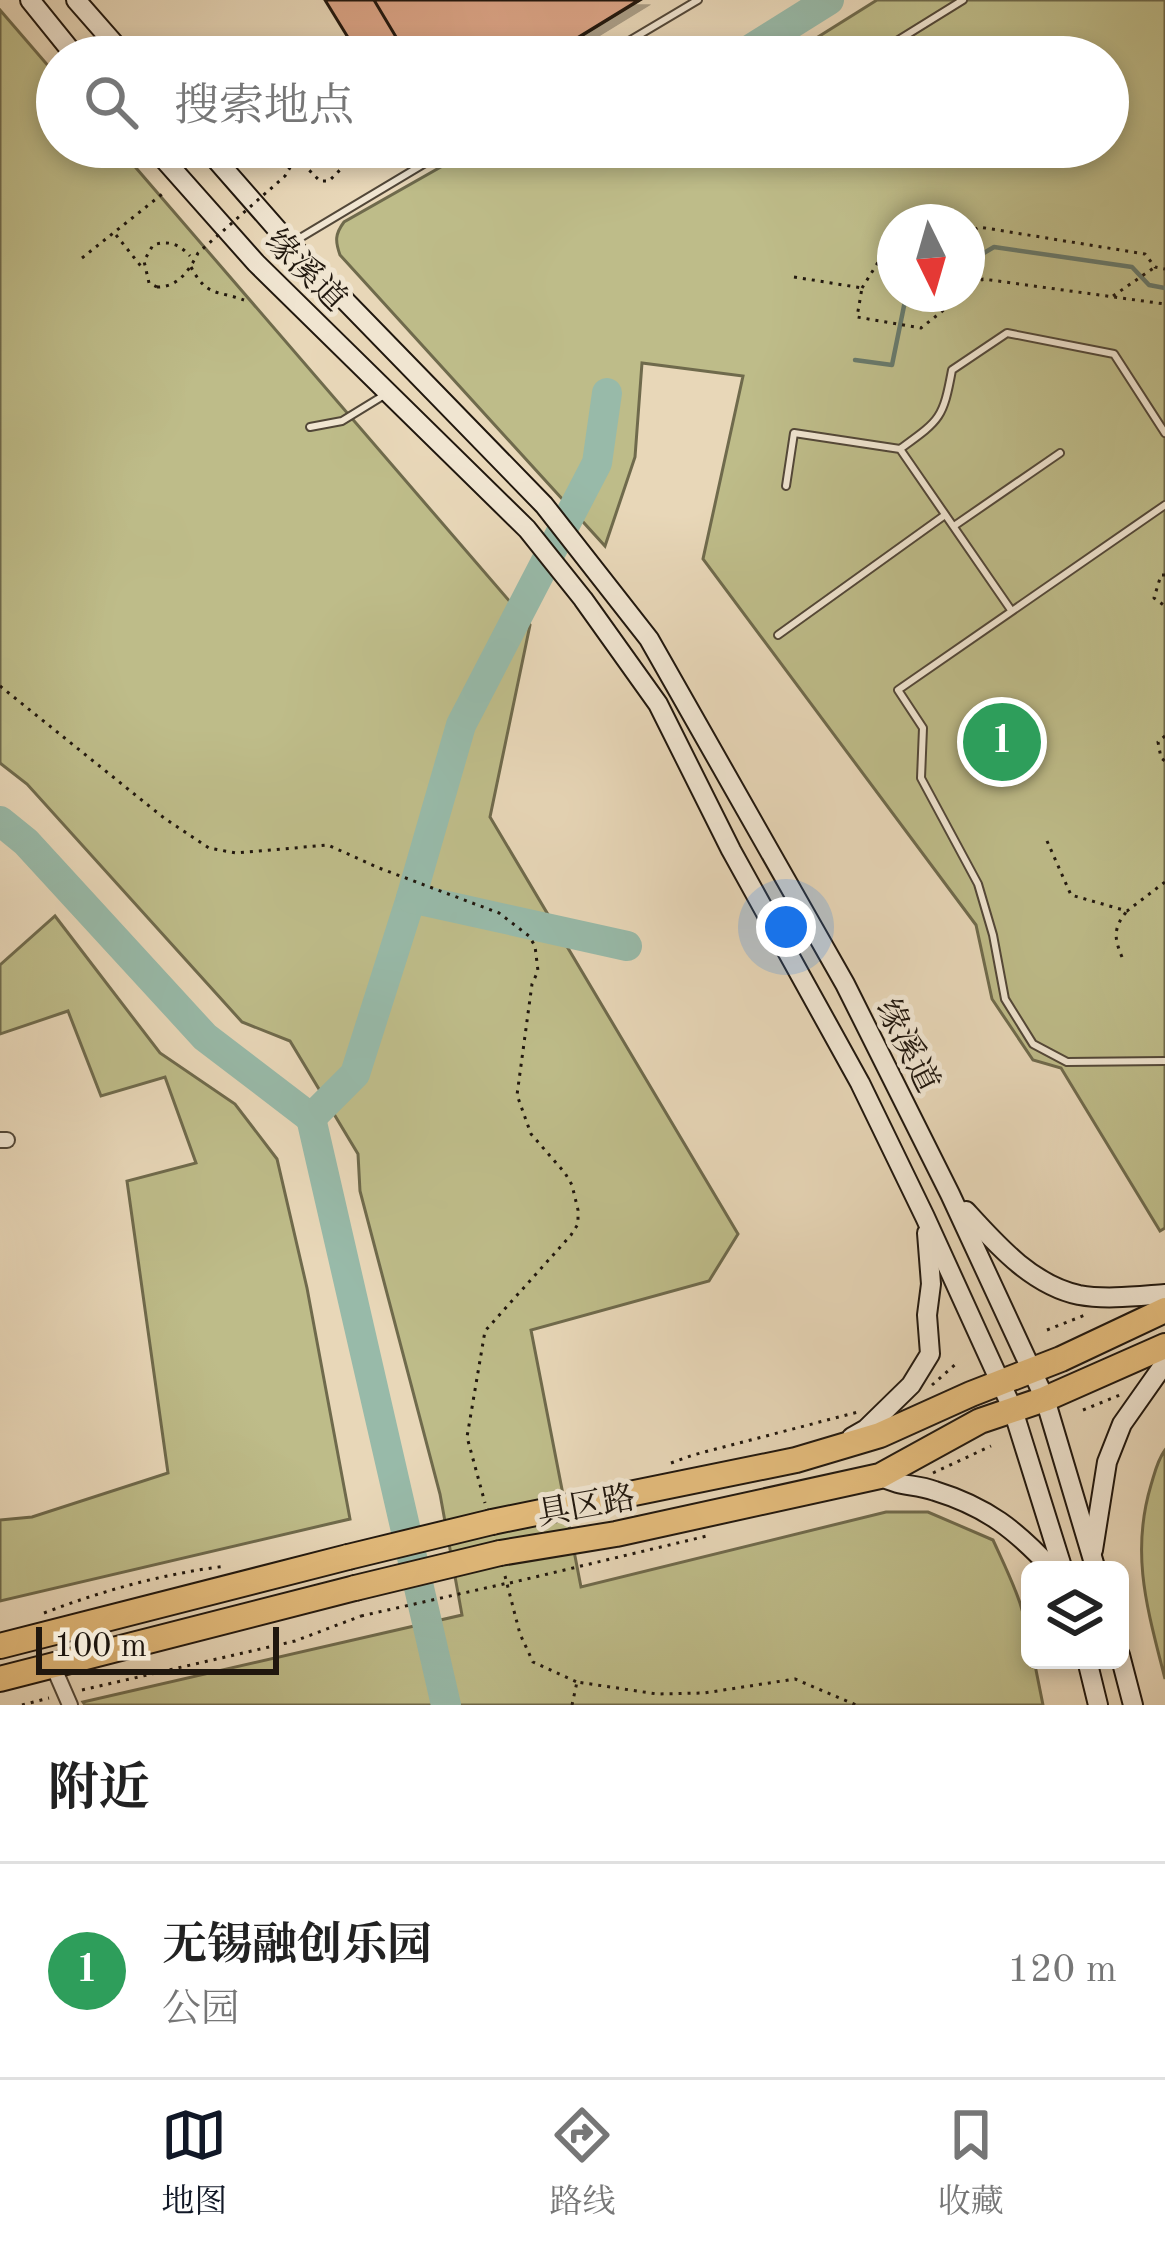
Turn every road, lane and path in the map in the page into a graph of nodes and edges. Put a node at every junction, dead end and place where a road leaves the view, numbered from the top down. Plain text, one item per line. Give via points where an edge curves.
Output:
1 (29, 0) edge
2 (76, 0) edge
3 (698, 0) edge
4 (963, 0) edge
5 (59, 36) edge
6 (108, 36) edge
7 (637, 36) edge
8 (906, 36) edge
9 (172, 168) edge
10 (223, 168) edge
11 (290, 168) edge
12 (307, 168) edge
13 (343, 168) edge
14 (417, 168) edge
15 (181, 178) junction
16 (985, 228) edge
17 (114, 232) junction
18 (290, 244) junction
19 (190, 256) dead end
20 (82, 258) dead end
21 (877, 263) edge
22 (191, 267) junction
23 (1153, 269) junction
24 (1165, 269) edge
25 (145, 272) junction
26 (794, 277) dead end
27 (985, 279) edge
28 (862, 288) junction
29 (1112, 297) junction
30 (244, 300) dead end
31 (1165, 304) edge
32 (942, 312) edge
33 (388, 393) junction
34 (310, 427) dead end
35 (1165, 433) edge
36 (900, 449) junction
37 (1060, 453) dead end
38 (786, 486) dead end
39 (1165, 505) edge
40 (945, 515) junction
41 (953, 527) junction
42 (1165, 575) edge
43 (1165, 606) edge
44 (1011, 610) junction
45 (778, 635) dead end
46 (0, 686) edge
47 (1165, 736) edge
48 (1165, 760) edge
49 (1047, 841) dead end
50 (1165, 883) edge
51 (1127, 911) junction
52 (1122, 957) dead end
53 (1165, 1060) edge
54 (950, 1194) junction
55 (925, 1216) junction
56 (1165, 1294) edge
57 (1165, 1310) edge
58 (1165, 1346) edge
59 (958, 1362) dead end
60 (1165, 1363) edge
61 (1032, 1370) junction
62 (999, 1384) junction
63 (928, 1389) dead end
64 (1045, 1399) junction
65 (891, 1406) junction
66 (1012, 1410) junction
67 (833, 1449) junction
68 (661, 1467) dead end
69 (880, 1476) junction
70 (488, 1512) junction
71 (501, 1560) junction
72 (1044, 1561) edge
73 (1060, 1561) edge
74 (1094, 1561) edge
75 (1094, 1561) edge
76 (226, 1566) dead end
77 (508, 1583) dead end
78 (41, 1614) dead end
79 (0, 1646) edge
80 (53, 1666) junction
81 (1089, 1669) edge
82 (1124, 1669) edge
83 (0, 1679) edge
84 (577, 1682) junction
85 (67, 1699) edge
86 (22, 1705) edge
87 (572, 1705) edge
88 (856, 1705) edge
89 (1098, 1705) edge
90 (1133, 1705) edge

1 - 5 main road
2 - 6 main road
3 - 7 lane
4 - 8 lane
9 - 15 main road, 缘溪道
10 - 18 main road, 缘溪道
11 - 22 path, bridge
12 - 13 path via 320,181
14 - 18 lane
15 - 17 path
15 - 33 main road, 缘溪道
16 - 23 path via 1144,254
17 - 20 path
17 - 25 path
18 - 54 main road, 缘溪道 via 544,505 650,639 845,984
19 - 25 path via 176,244 153,245
21 - 28 path
22 - 25 path, bridge via 169,286 149,283
22 - 30 path via 214,294
23 - 24 path
23 - 29 path
26 - 28 path
27 - 29 path
28 - 32 path via 857,317 921,328
29 - 31 path
33 - 34 lane via 342,421
33 - 55 main road, 缘溪道 via 527,529 658,704
35 - 36 lane via 1114,354 1006,333 952,370 935,423
36 - 38 lane via 794,433
36 - 40 lane
37 - 41 lane
39 - 44 lane
40 - 41 lane
40 - 45 lane
41 - 44 lane
42 - 43 path via 1154,598
44 - 53 lane via 898,690 923,728 921,778 978,884 1005,999 1033,1044 1067,1062
46 - 70 path via 209,848 328,844 499,913 530,936 538,970 518,1095 531,1134 572,1185 578,1224 485,1331 467,1437
47 - 48 path via 1158,742
49 - 51 path via 1071,895
50 - 51 path
51 - 52 path via 1115,939
54 - 56 main road via 1042,1281 1078,1295
54 - 61 main road, 缘溪道
55 - 62 main road, 缘溪道
55 - 65 main road via 930,1354
57 - 61 highway, 具区路
58 - 64 highway, 具区路
59 - 63 path
60 - 75 main road via 1122,1424 1107,1462
61 - 62 highway, 具区路
61 - 64 main road, 缘溪道
62 - 66 main road, 缘溪道
62 - 67 highway, 具区路
64 - 66 highway, 具区路
64 - 74 main road, 缘溪道
65 - 67 main road
65 - 68 path, 具区路
66 - 69 highway, 具区路
66 - 73 main road, 缘溪道
67 - 70 highway, 具区路
69 - 71 highway, 具区路
69 - 72 main road via 986,1510
70 - 79 highway, 具区路, bridge via 348,1558
71 - 80 highway, 具区路, bridge via 355,1588
71 - 84 path via 533,1662
76 - 78 path via 106,1589
77 - 85 path, bridge
80 - 83 highway, 具区路
80 - 85 street
81 - 89 main road
82 - 90 main road
84 - 87 path
84 - 88 path via 657,1694 795,1679
85 - 86 path

